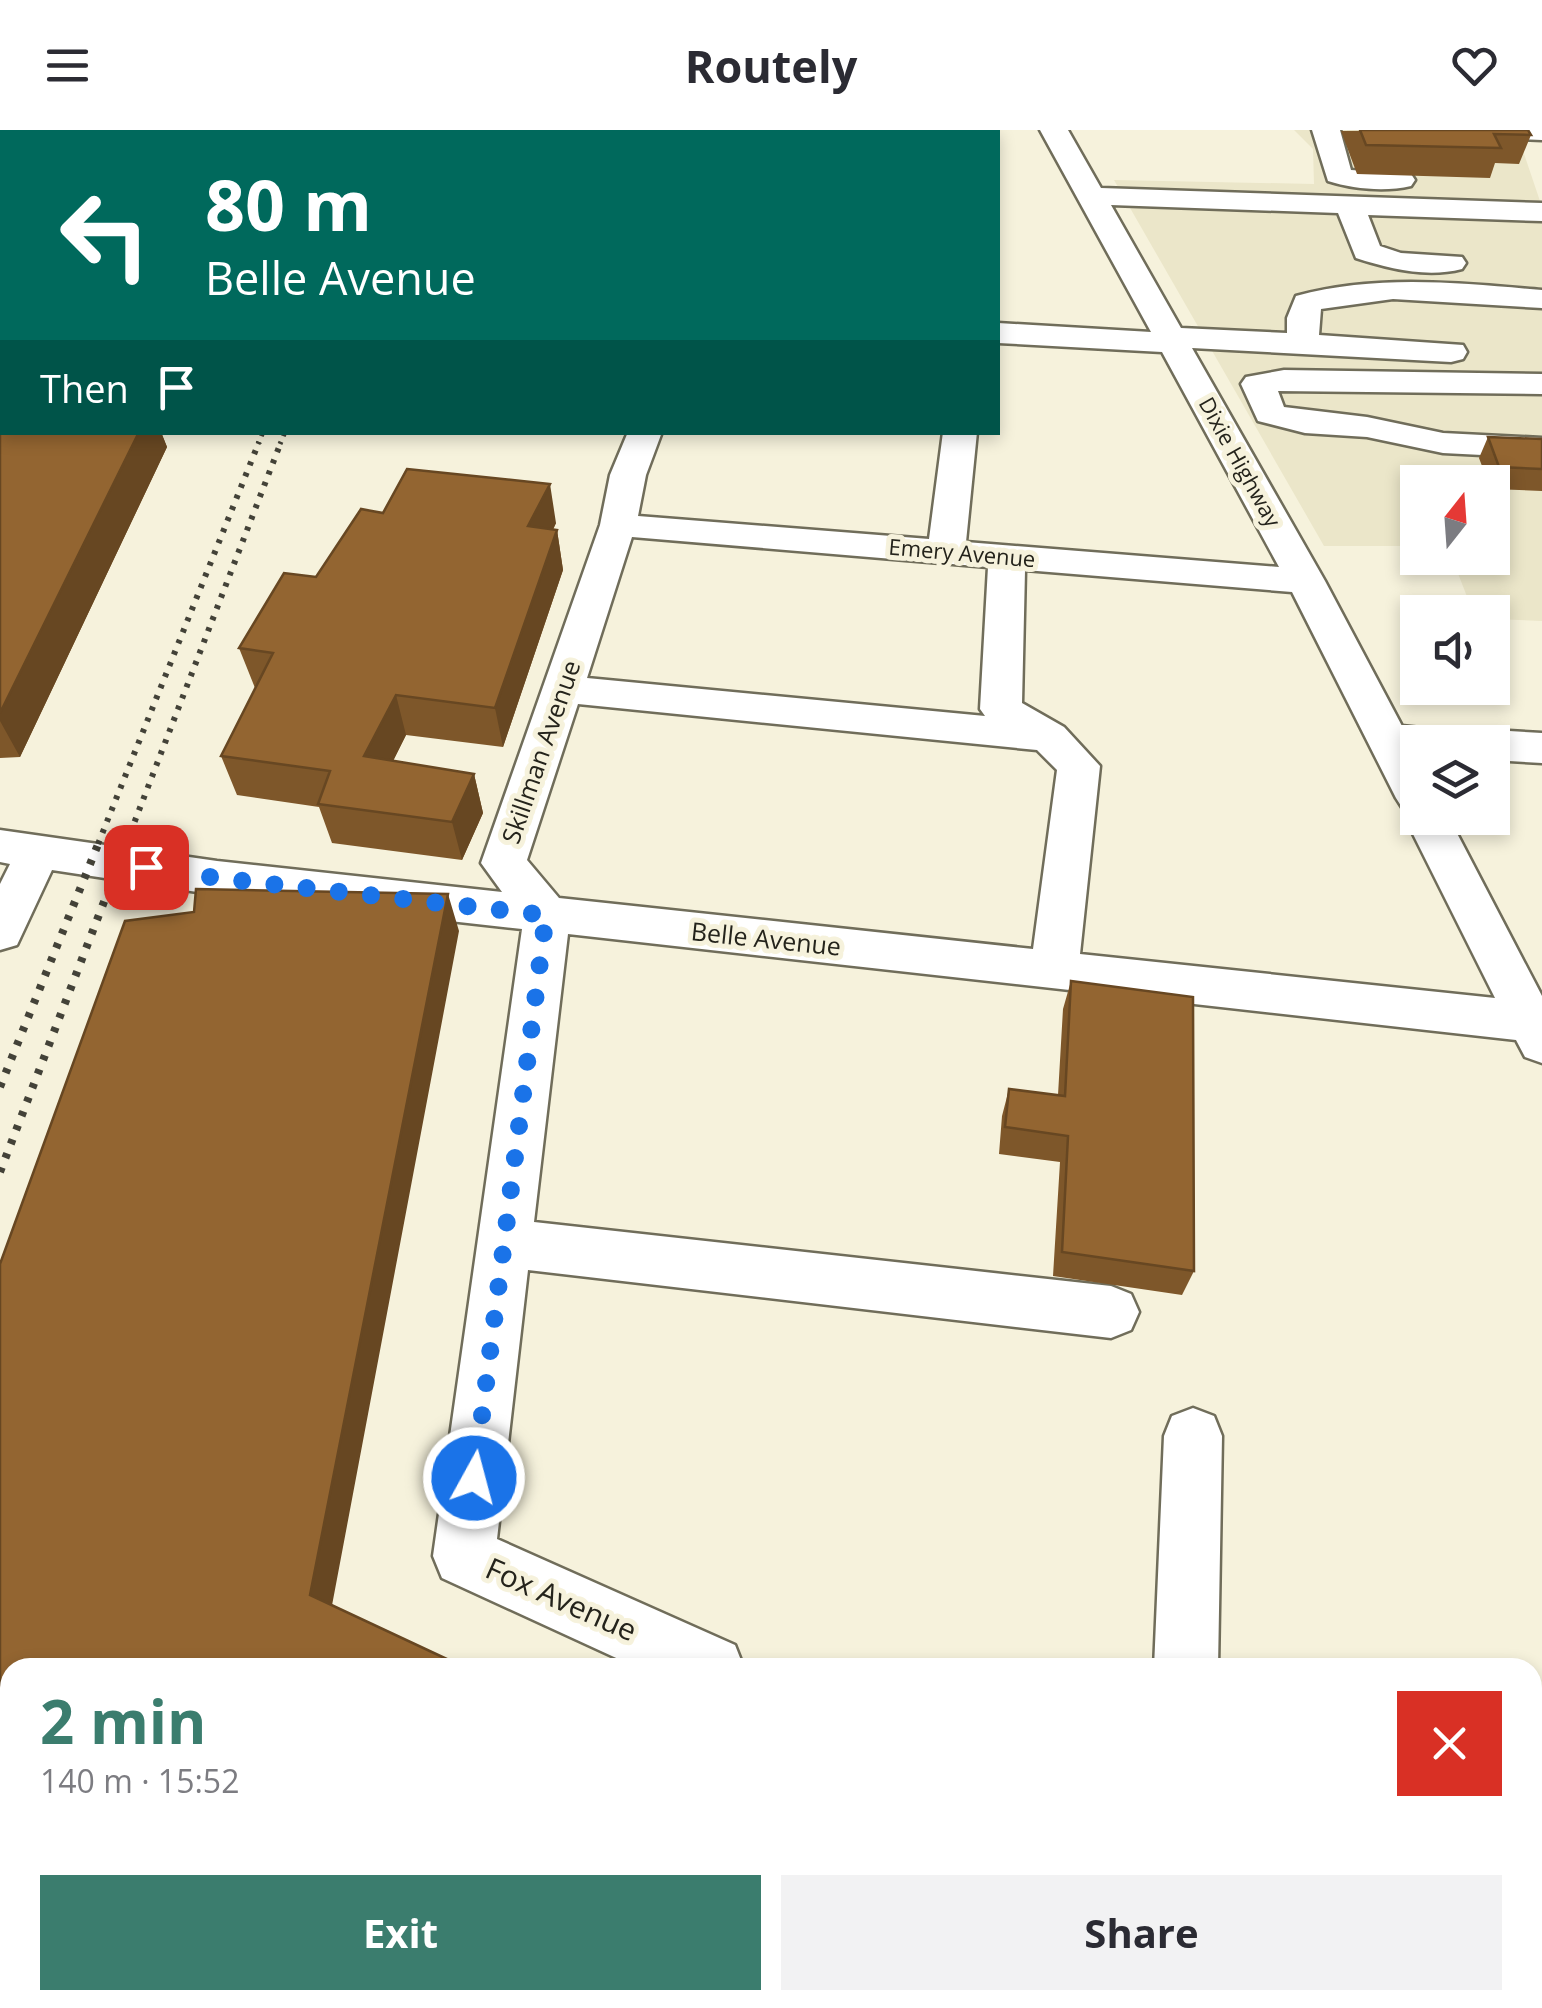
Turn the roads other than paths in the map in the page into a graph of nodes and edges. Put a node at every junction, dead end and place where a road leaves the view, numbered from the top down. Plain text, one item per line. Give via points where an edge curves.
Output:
1 (1021, 130) edge
2 (1326, 130) edge
3 (1489, 130) edge
4 (1056, 132) edge
5 (1542, 132) edge
6 (1542, 184) edge
7 (1093, 196) junction
8 (1350, 204) junction
9 (1542, 212) edge
10 (1488, 264) dead end
11 (1542, 299) edge
12 (1000, 333) edge
13 (1174, 340) junction
14 (1303, 343) junction
15 (1542, 353) edge
16 (1542, 384) edge
17 (1205, 397) junction
18 (1264, 399) junction
19 (960, 435) edge
20 (1542, 448) edge
21 (637, 454) edge
22 (618, 525) junction
23 (946, 552) junction
24 (1007, 557) junction
25 (1306, 581) junction
26 (563, 688) junction
27 (1048, 736) junction
28 (1387, 740) junction
29 (1400, 740) edge
30 (1510, 746) edge
31 (1542, 748) edge
32 (1400, 764) edge
33 (1436, 835) edge
34 (19, 849) edge
35 (546, 915) junction
36 (0, 932) edge
37 (1054, 970) junction
38 (1537, 1033) edge
39 (504, 1243) junction
40 (1111, 1312) dead end
41 (1193, 1436) dead end
42 (690, 1658) edge
43 (1186, 1658) edge

1 - 4 street
2 - 6 street via 1338,175 1350,179
3 - 5 street
4 - 7 street, Dixie Highway
7 - 8 street
7 - 13 street, Dixie Highway
8 - 9 street
8 - 10 street via 1367,252 1399,262
11 - 14 street via 1393,291 1327,296 1308,303
12 - 13 street
13 - 14 street
13 - 17 street, Dixie Highway
14 - 15 street
16 - 18 street via 1284,380
17 - 18 street
17 - 25 street, Dixie Highway
18 - 20 street via 1305,423 1443,443
19 - 23 street
21 - 22 street, Skillman Avenue
22 - 23 street, Emery Avenue
22 - 26 street, Skillman Avenue
23 - 24 street, Emery Avenue
24 - 25 street, Emery Avenue
24 - 27 street via 1001,709
25 - 28 street, Dixie Highway
26 - 27 street
26 - 35 street, Skillman Avenue via 504,863
27 - 37 street via 1079,766
28 - 29 street
28 - 32 street, Dixie Highway
30 - 31 street
33 - 38 street
34 - 35 street, Belle Avenue
34 - 36 street
35 - 37 street, Belle Avenue
35 - 39 street
37 - 38 street, Belle Avenue
39 - 40 street
39 - 42 street, Fox Avenue via 464,1556
41 - 43 street

